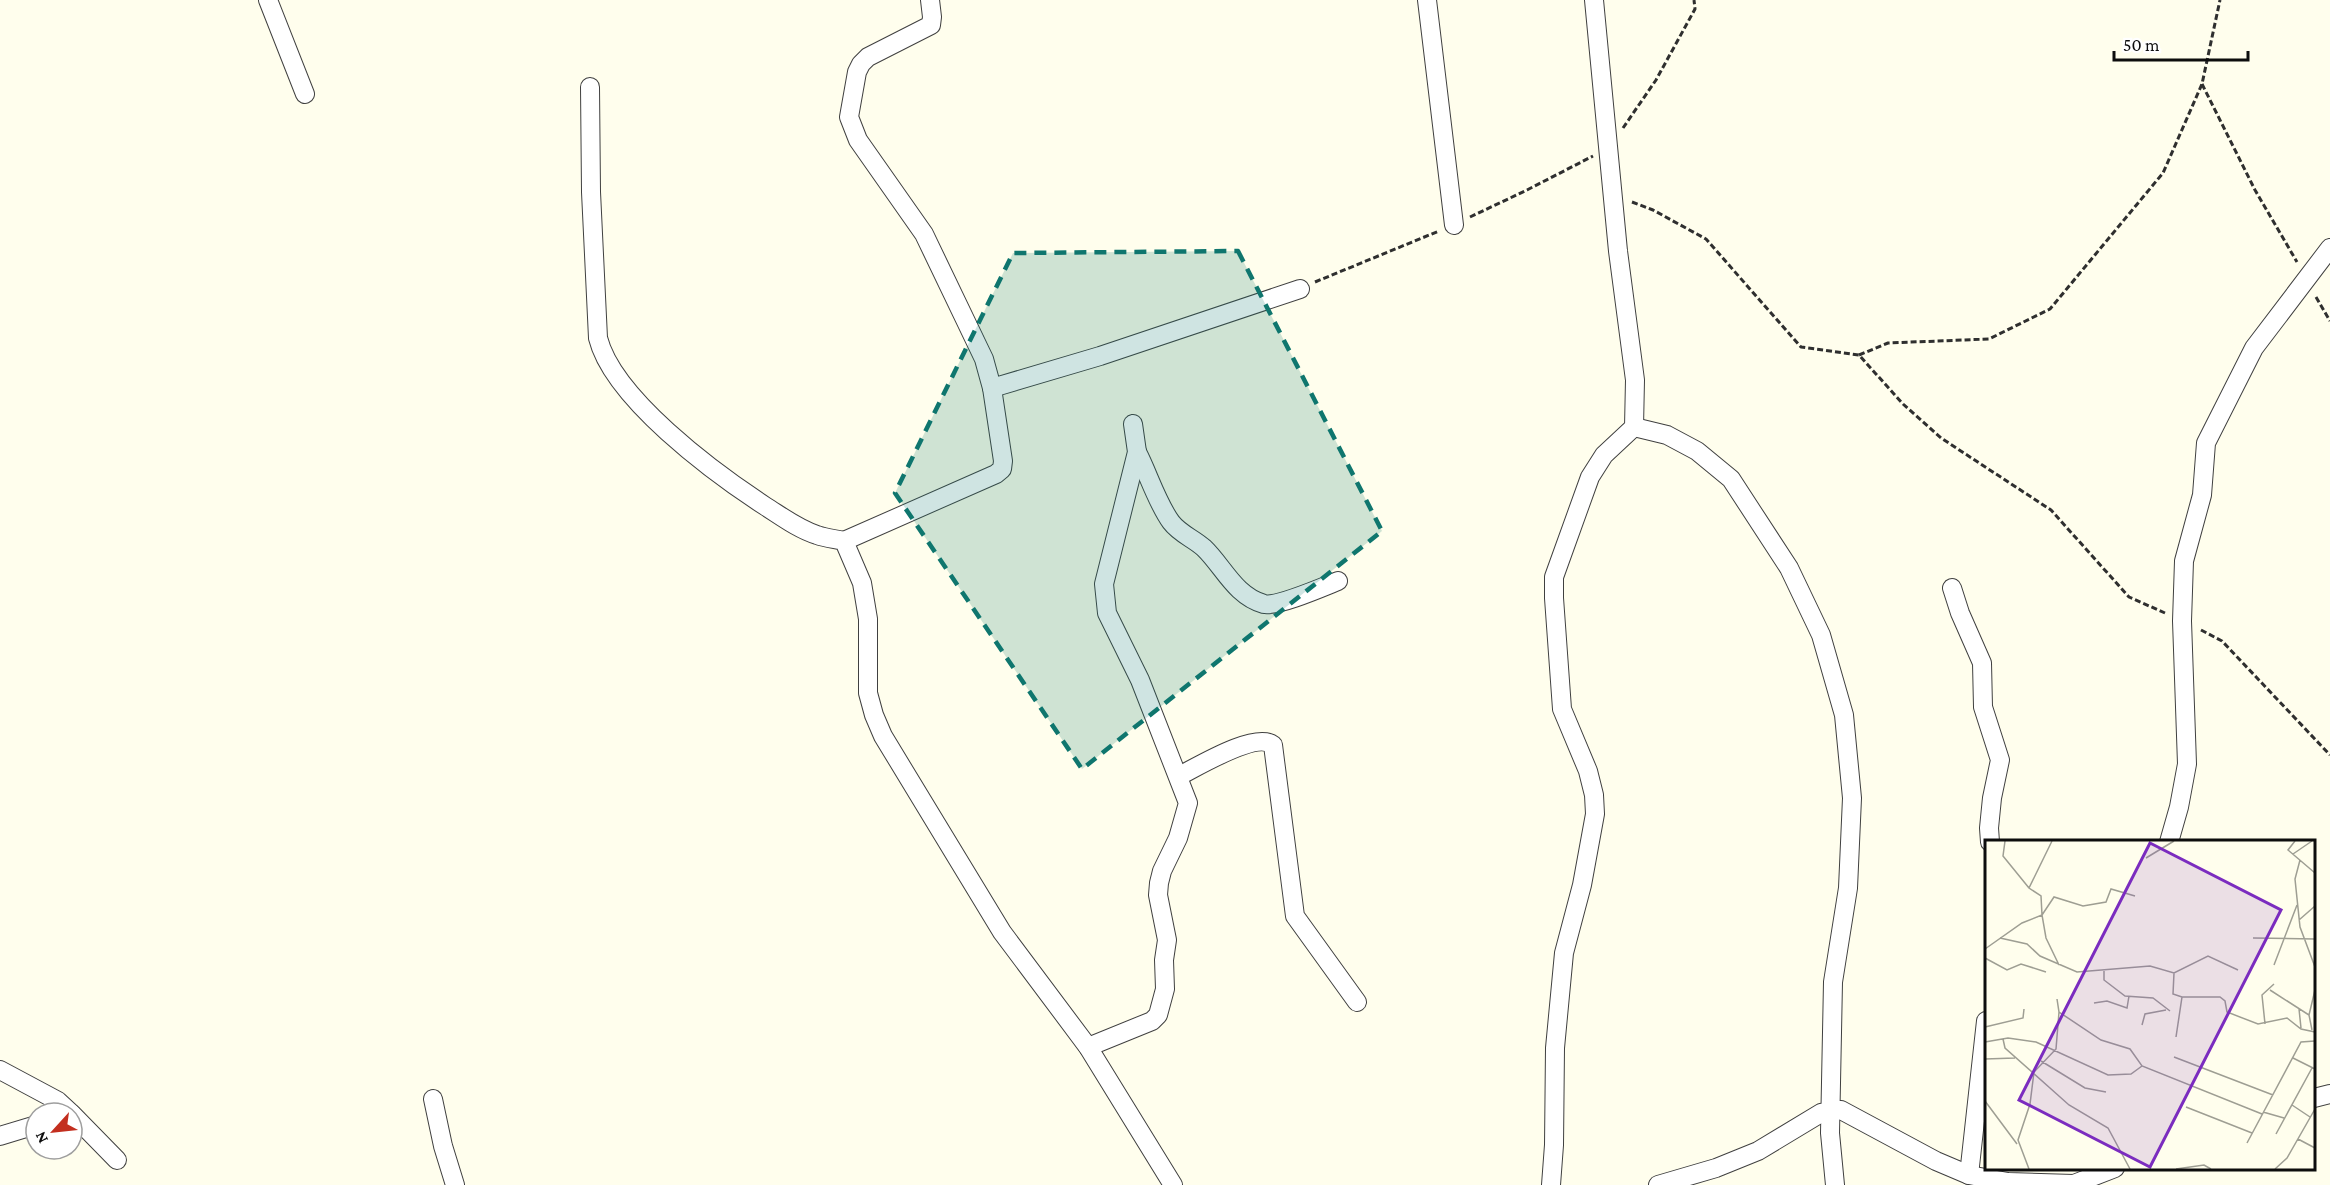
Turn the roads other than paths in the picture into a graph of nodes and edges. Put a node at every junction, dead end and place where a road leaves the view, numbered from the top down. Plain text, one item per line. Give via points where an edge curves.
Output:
1 (268, 0) edge
2 (930, 0) edge
3 (1427, 0) edge
4 (1594, 0) edge
5 (590, 87) dead end
6 (305, 94) dead end
7 (1454, 225) dead end
8 (2330, 248) edge
9 (1300, 289) dead end
10 (992, 388) junction
11 (1133, 424) dead end
12 (1634, 427) junction
13 (1137, 452) junction
14 (844, 541) junction
15 (1338, 581) dead end
16 (1952, 588) dead end
17 (1179, 776) junction
18 (1990, 840) edge
19 (2170, 840) edge
20 (1357, 1002) dead end
21 (1985, 1030) edge
22 (1088, 1047) junction
23 (0, 1070) edge
24 (2330, 1094) edge
25 (2315, 1098) edge
26 (433, 1099) dead end
27 (58, 1101) edge
28 (1831, 1110) junction
29 (84, 1127) edge
30 (24, 1129) edge
31 (0, 1136) edge
32 (117, 1160) dead end
33 (2078, 1170) edge
34 (2110, 1170) edge
35 (1969, 1175) junction
36 (456, 1185) edge
37 (1173, 1185) edge
38 (1551, 1185) edge
39 (1658, 1185) edge
40 (1835, 1185) edge
41 (2074, 1185) edge

1 - 6 street
2 - 10 street via 930,25 861,63 849,117 869,159 924,234 984,359
3 - 7 street
4 - 12 street via 1635,380
5 - 14 street via 591,192 602,353 645,410 699,458 789,521 816,535
8 - 19 street via 2254,348 2206,443 2202,495 2184,561 2187,764
9 - 10 street
10 - 14 street via 1002,469
11 - 13 street
12 - 28 street via 1667,435 1731,478 1790,567 1821,635 1844,715 1852,798 1848,888 1833,982
12 - 38 street via 1604,455 1590,477 1554,577 1562,709 1588,771 1595,814 1564,953 1555,1047
13 - 15 street via 1171,522 1203,548 1244,594 1265,604
13 - 17 street via 1104,584 1105,599 1114,629 1140,680
14 - 22 street via 862,583 868,628 868,693 883,736 1002,932
16 - 18 street via 1982,663 1983,707 2000,760 1992,798
17 - 20 street via 1241,746 1263,742 1273,745 1295,916
17 - 22 street via 1188,807 1162,871 1158,895 1167,940 1161,1008 1152,1021
21 - 35 street
22 - 37 street
23 - 27 street
24 - 25 street
26 - 36 street
28 - 35 street via 1841,1110
28 - 39 street via 1758,1151
28 - 40 street
29 - 32 street
30 - 31 street
33 - 41 street
34 - 41 street
35 - 41 street via 2008,1182

